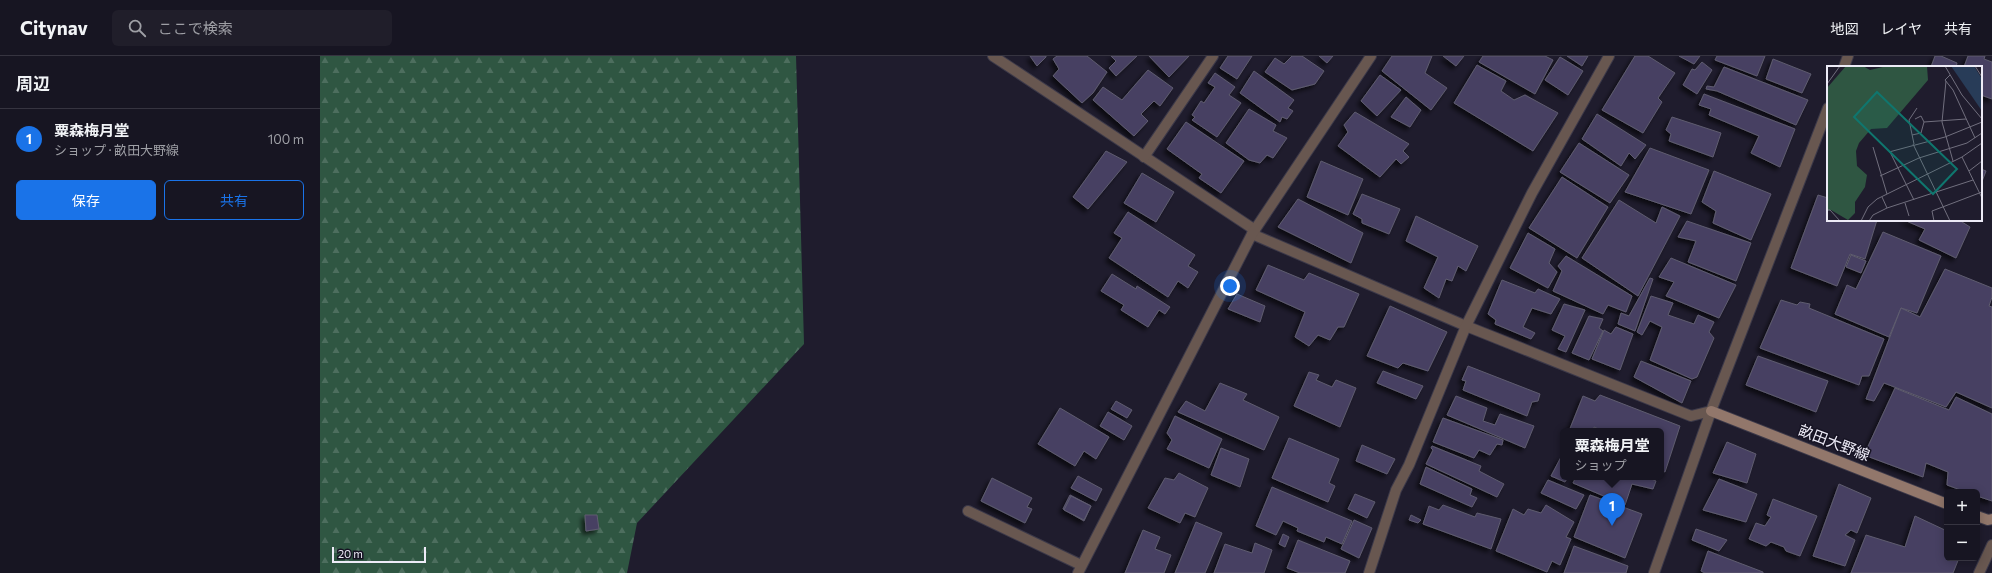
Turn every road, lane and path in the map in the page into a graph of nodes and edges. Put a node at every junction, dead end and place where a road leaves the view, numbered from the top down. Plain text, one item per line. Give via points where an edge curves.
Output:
1 (993, 56) edge
2 (1213, 56) edge
3 (1370, 56) edge
4 (1609, 56) edge
5 (1848, 56) edge
6 (1844, 66) edge
7 (1827, 111) edge
8 (1144, 157) junction
9 (1254, 232) junction
10 (1466, 326) junction
11 (1711, 411) junction
12 (1944, 503) edge
13 (968, 511) dead end
14 (1980, 517) edge
15 (1992, 519) edge
16 (1992, 545) edge
17 (1080, 571) edge
18 (1369, 573) edge
19 (1654, 573) edge
20 (1979, 573) edge

1 - 8 street
2 - 8 street
3 - 9 street
4 - 10 street via 1532,193
5 - 6 street
7 - 11 street
8 - 9 street
9 - 10 street
9 - 17 street
10 - 11 street via 1691,416
10 - 18 street via 1409,466 1396,490
11 - 12 main road, 畝田大野線
11 - 19 street
13 - 17 street
14 - 15 main road
16 - 20 street

